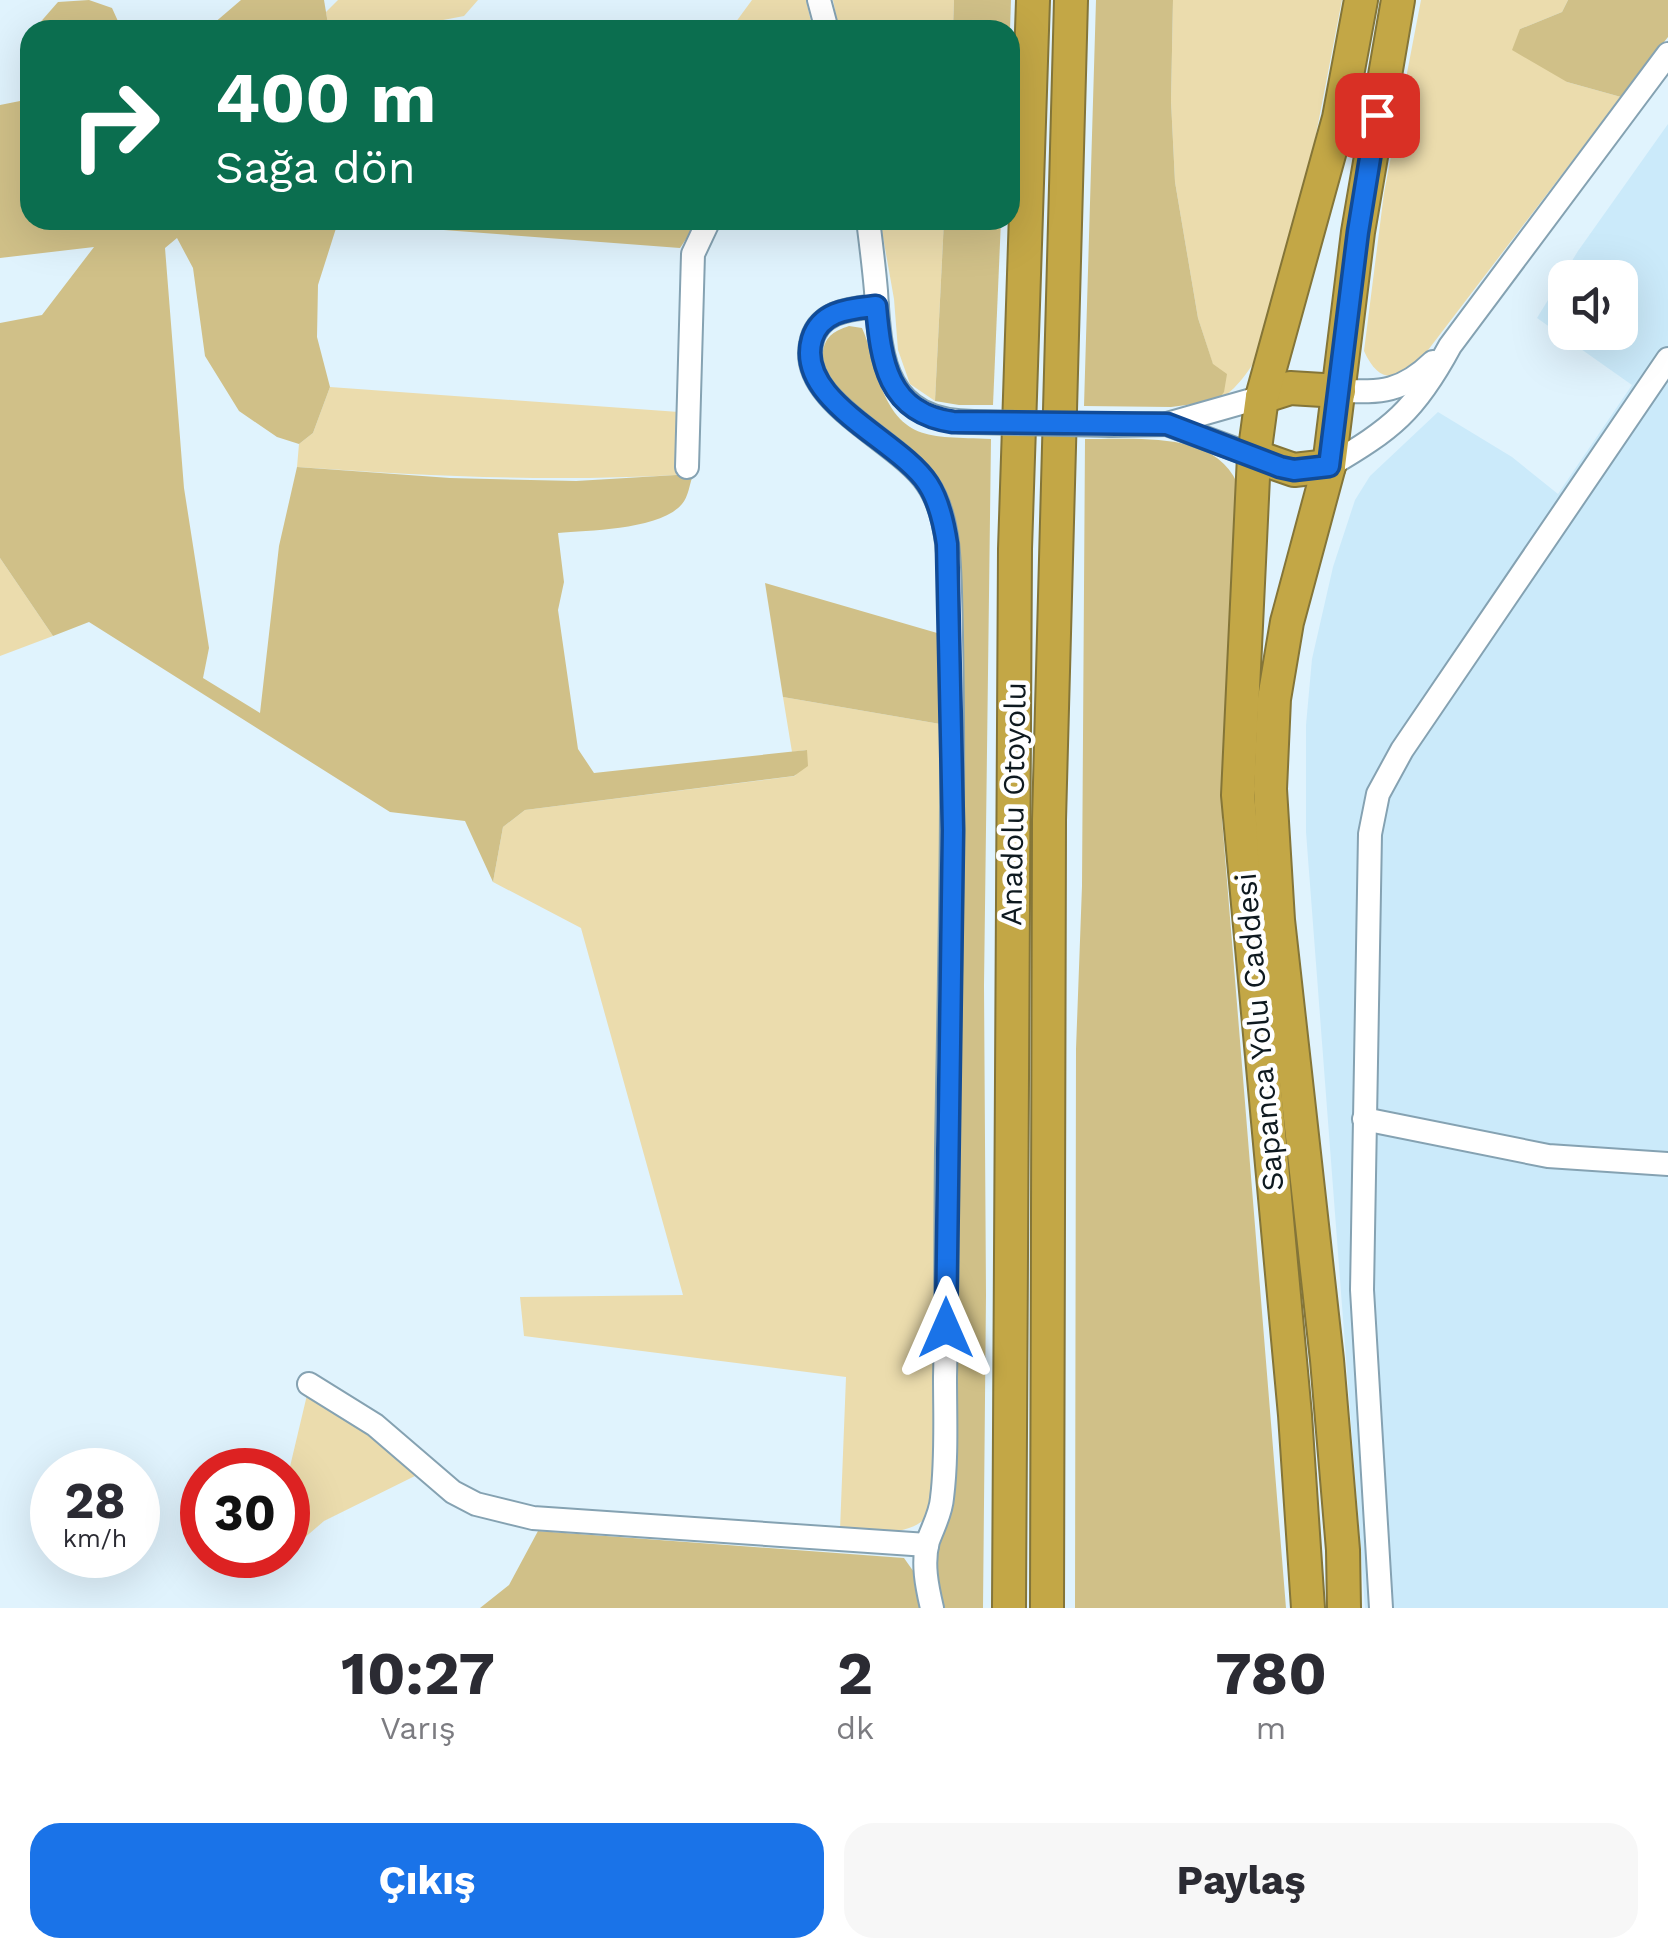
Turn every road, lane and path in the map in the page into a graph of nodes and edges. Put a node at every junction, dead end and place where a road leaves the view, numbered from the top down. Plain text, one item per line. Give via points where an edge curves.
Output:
1 (1033, 0) edge
2 (1071, 0) edge
3 (1361, 0) edge
4 (1398, 0) edge
5 (1668, 54) edge
6 (704, 230) edge
7 (869, 230) edge
8 (876, 306) junction
9 (1450, 346) junction
10 (1668, 360) edge
11 (1339, 391) junction
12 (1262, 396) junction
13 (1167, 424) junction
14 (1254, 456) junction
15 (1329, 466) junction
16 (687, 467) dead end
17 (1364, 1119) junction
18 (1668, 1164) edge
19 (309, 1384) dead end
20 (927, 1545) junction
21 (932, 1608) edge
22 (1009, 1608) edge
23 (1047, 1608) edge
24 (1308, 1608) edge
25 (1344, 1608) edge
26 (1382, 1608) edge

1 - 22 highway, Anadolu Otoyolu via 1016,550
2 - 23 highway, Anadolu Otoyolu via 1049,820
3 - 12 highway via 1339,118
4 - 11 highway
5 - 9 street
6 - 16 street via 693,254
7 - 8 street
8 - 13 street, bridge via 889,378 906,401 936,418
8 - 20 street via 837,312 822,322 810,354 831,399 928,484 949,562 953,830 944,1434 942,1501
9 - 11 street via 1403,386
9 - 15 street via 1404,416
10 - 17 street via 1378,794 1370,834
11 - 12 highway via 1290,388
11 - 15 highway, Sapanca Yolu Caddesi
12 - 13 street
12 - 14 highway, Sapanca Yolu Caddesi
13 - 14 street
14 - 15 highway via 1294,470
14 - 24 highway, Sapanca Yolu Caddesi via 1238,794
15 - 25 highway, Sapanca Yolu Caddesi via 1288,622 1274,699 1270,788
17 - 18 street via 1548,1156
17 - 26 street via 1362,1290
19 - 20 street via 376,1425 453,1492 501,1512
20 - 21 street

